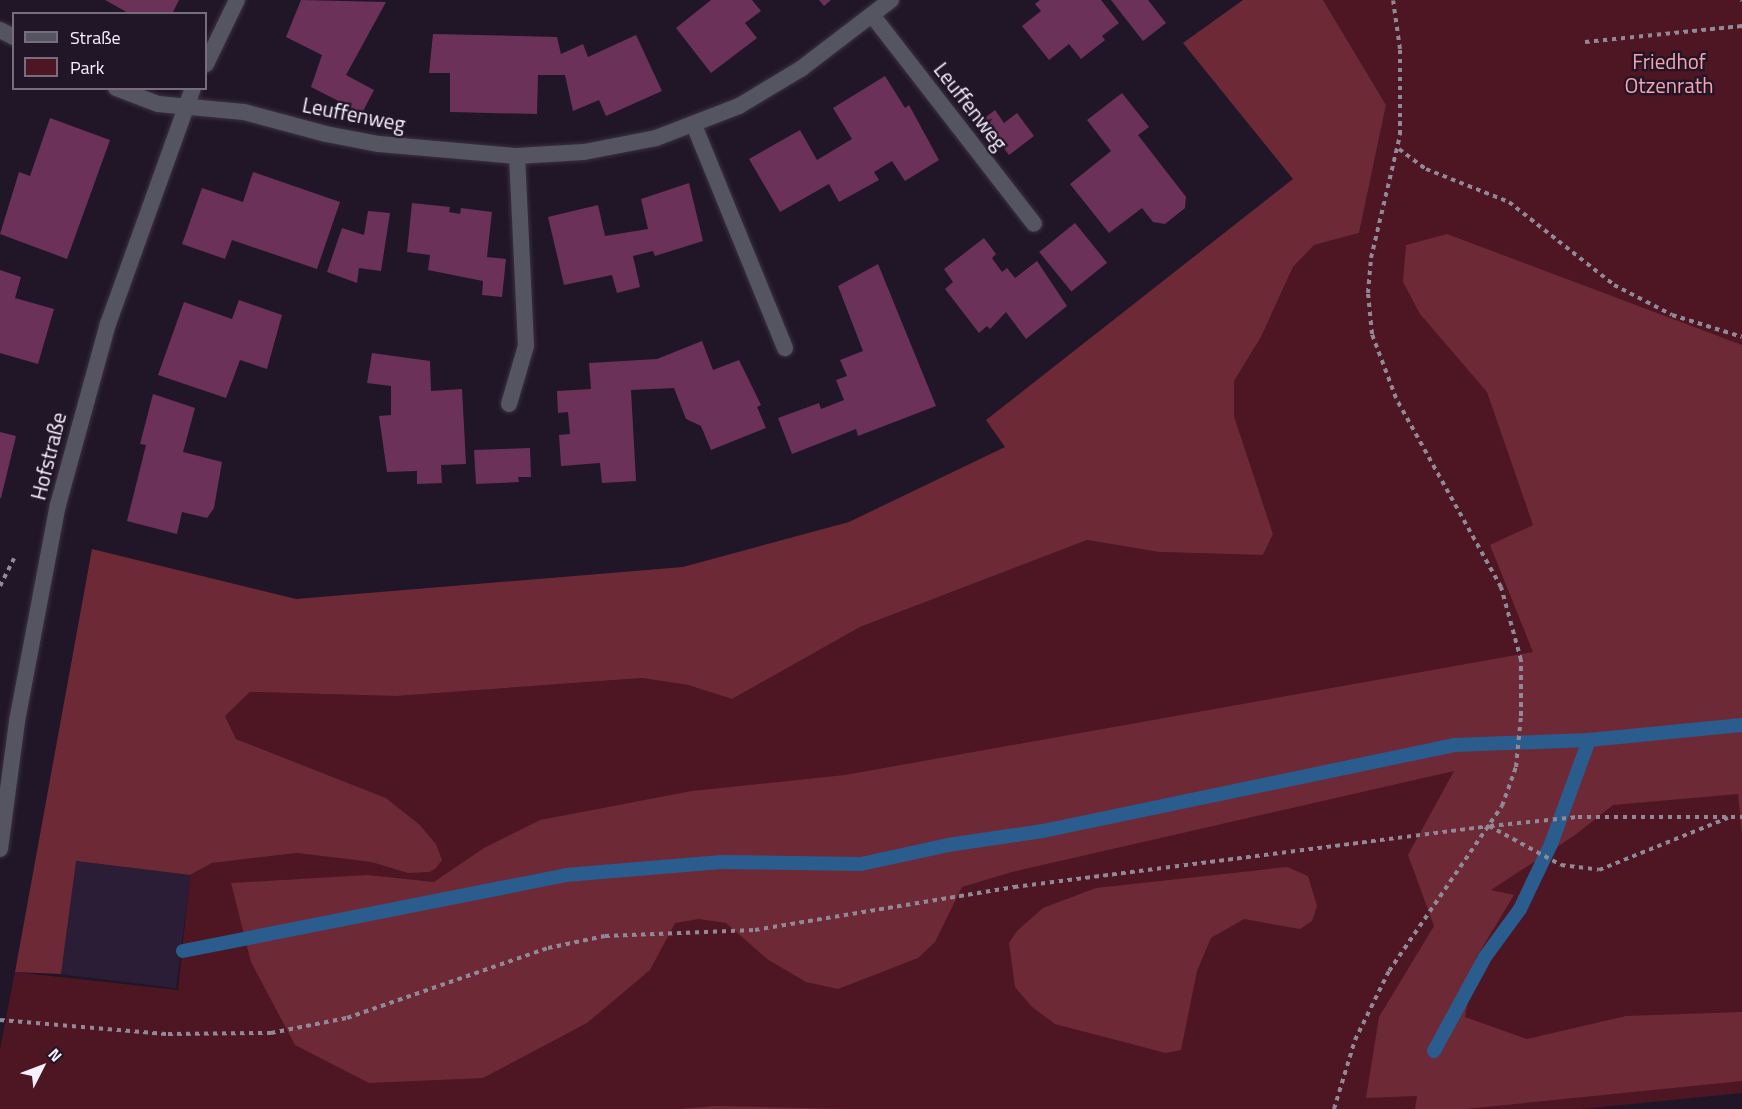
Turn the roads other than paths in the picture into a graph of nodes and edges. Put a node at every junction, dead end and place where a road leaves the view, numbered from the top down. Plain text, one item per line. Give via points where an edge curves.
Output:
1 (237, 0) edge
2 (891, 0) edge
3 (872, 15) junction
4 (207, 62) edge
5 (121, 90) edge
6 (192, 90) edge
7 (184, 108) junction
8 (694, 125) junction
9 (517, 156) junction
10 (1034, 224) dead end
11 (785, 348) dead end
12 (509, 404) dead end
13 (0, 849) edge

1 - 4 street
2 - 3 street, Leuffenweg
3 - 8 street, Leuffenweg via 780,83
3 - 10 street, Leuffenweg
5 - 7 street, Leuffenweg via 158,104
6 - 7 street, Hofstraße
7 - 9 street, Leuffenweg via 244,112 379,144
7 - 13 street, Hofstraße via 98,357 58,505 17,721
8 - 9 street, Leuffenweg via 608,149
8 - 11 street
9 - 12 street via 526,346

